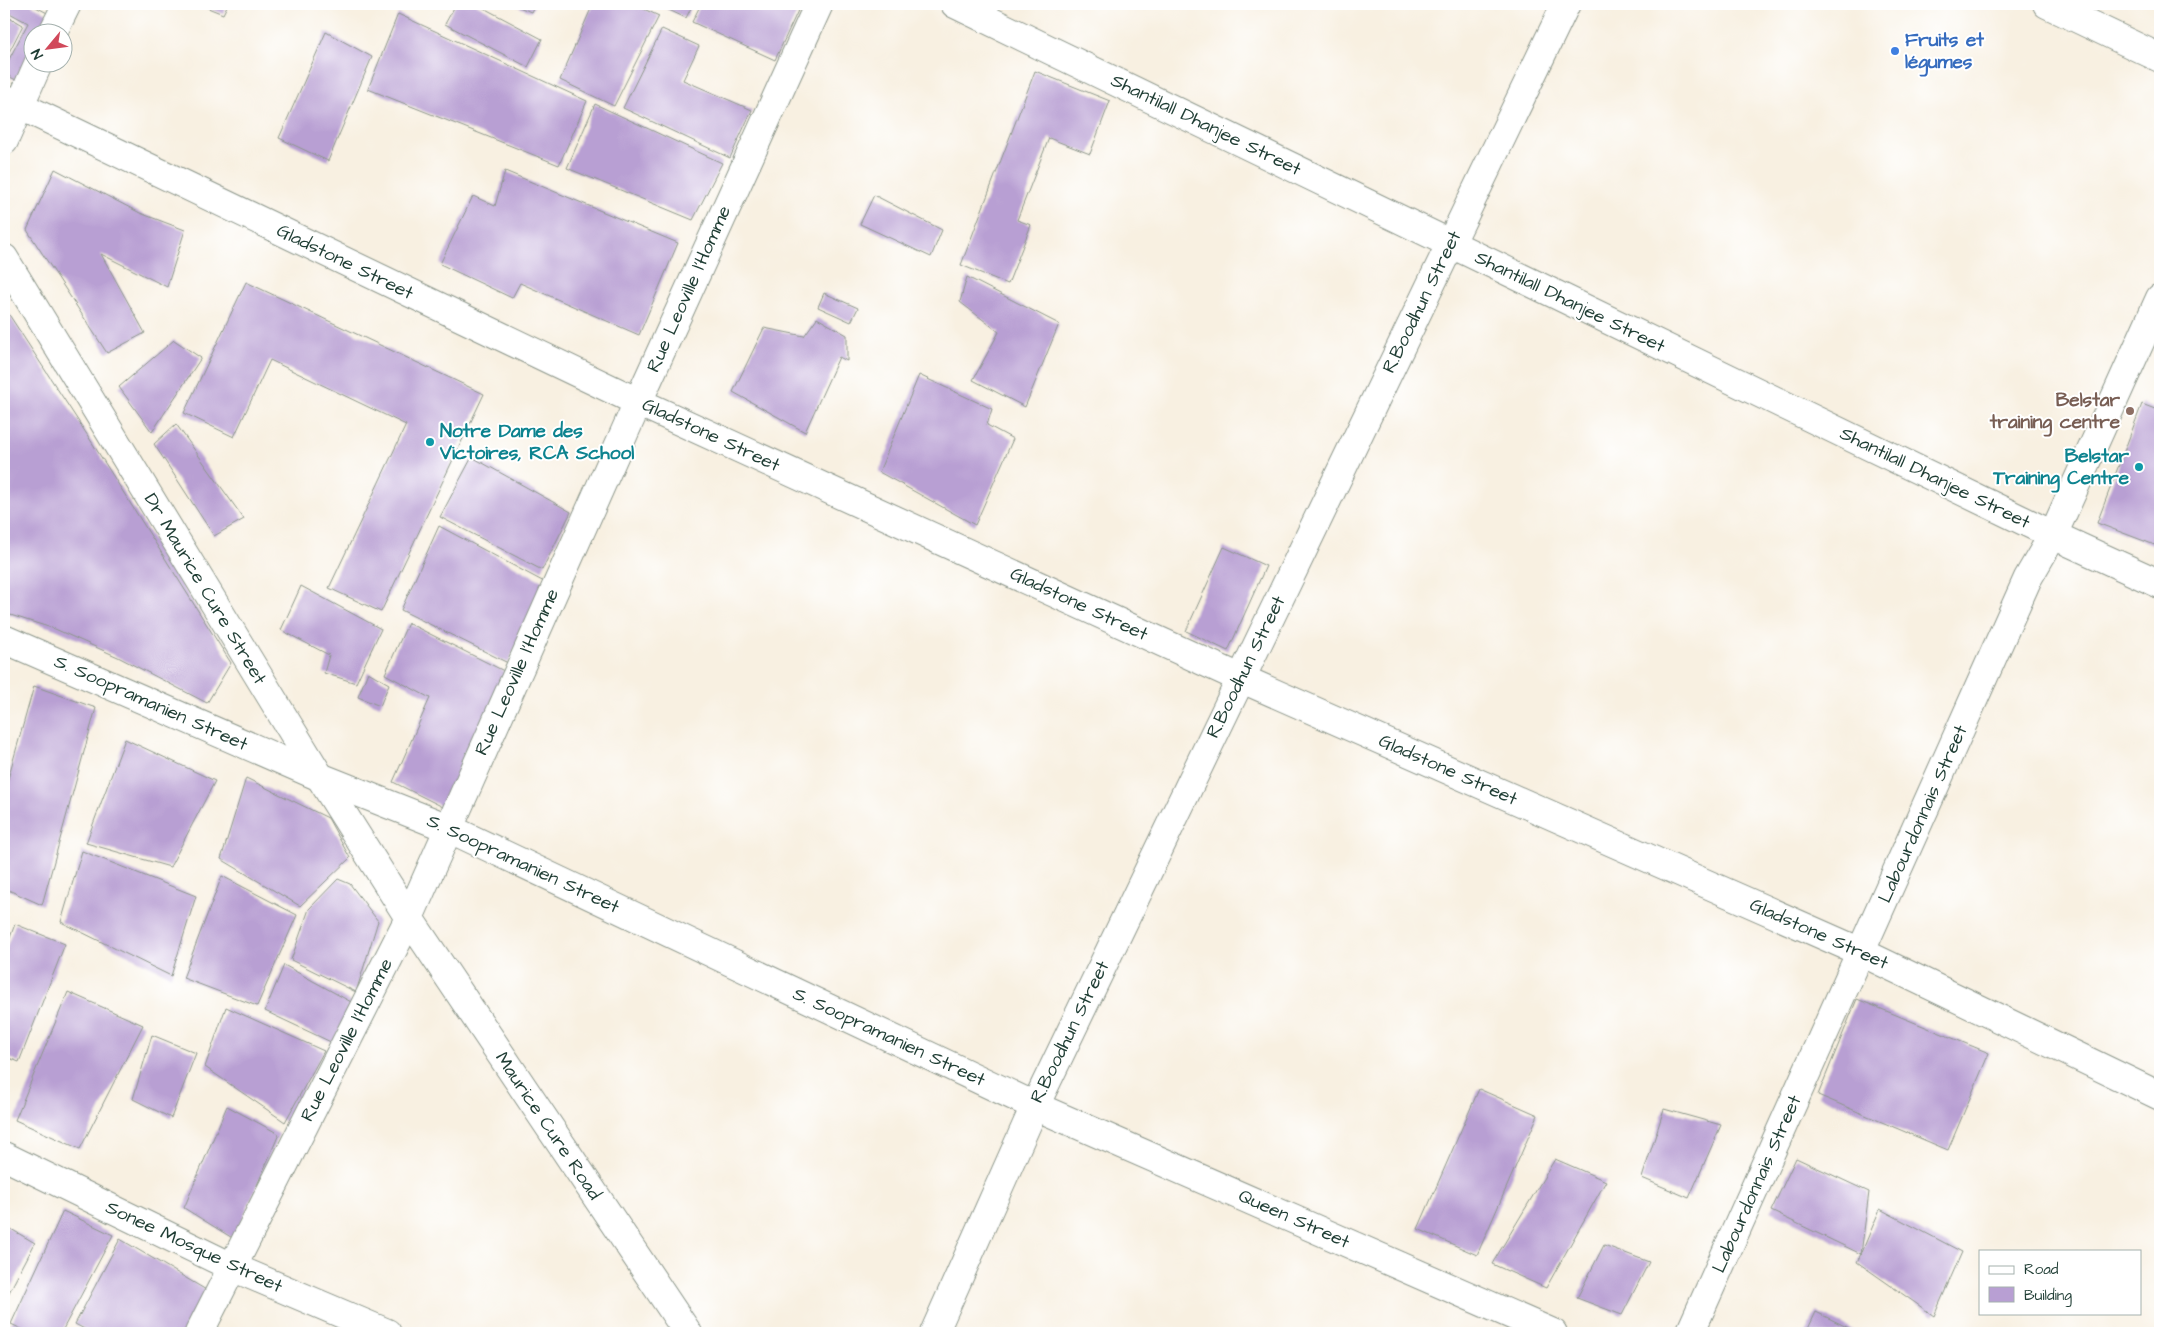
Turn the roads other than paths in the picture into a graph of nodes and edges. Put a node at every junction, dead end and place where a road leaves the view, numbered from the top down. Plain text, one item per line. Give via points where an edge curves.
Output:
1 (67, 4) edge
2 (819, 4) edge
3 (955, 4) edge
4 (1565, 4) edge
5 (2047, 4) edge
6 (58, 22) edge
7 (2160, 58) edge
8 (32, 72) edge
9 (11, 102) edge
10 (4, 141) edge
11 (1451, 244) junction
12 (4, 258) edge
13 (2160, 298) edge
14 (638, 402) junction
15 (2053, 535) junction
16 (2160, 584) edge
17 (4, 639) edge
18 (1240, 678) junction
19 (320, 777) junction
20 (448, 828) junction
21 (408, 918) junction
22 (1861, 952) junction
23 (2160, 1096) edge
24 (1034, 1106) junction
25 (4, 1156) edge
26 (232, 1268) junction
27 (199, 1333) edge
28 (387, 1333) edge
29 (688, 1333) edge
30 (934, 1333) edge
31 (1553, 1333) edge
32 (1690, 1333) edge

1 - 6 street
2 - 14 street, Rue Leoville l'Homme
3 - 11 street, Shantilall Dhanjee Street
4 - 11 street, R.Boodhun Street
5 - 7 street
8 - 9 street
9 - 10 street
9 - 14 street, Gladstone Street
11 - 15 street, Shantilall Dhanjee Street
11 - 18 street, R.Boodhun Street
12 - 19 street, Dr Maurice Cure Street
13 - 15 street, Labourdonnais Street
14 - 18 street, Gladstone Street
14 - 20 street, Rue Leoville l'Homme
15 - 16 street, Shantilall Dhanjee Street
15 - 22 street, Labourdonnais Street via 2028,578
17 - 19 street, S. Soopramanien Street
18 - 22 street, Gladstone Street
18 - 24 street, R.Boodhun Street
19 - 20 street, S. Soopramanien Street
19 - 21 street, Dr Maurice Cure Street
20 - 21 street, Rue Leoville l'Homme
20 - 24 street, S. Soopramanien Street
21 - 26 street, Rue Leoville l'Homme
21 - 29 street, Maurice Cure Road
22 - 23 street, Gladstone Street
22 - 32 street, Labourdonnais Street
24 - 30 street, R.Boodhun Street
24 - 31 street, Queen Street
25 - 26 street, Sonee Mosque Street
26 - 27 street, Rue Leoville l'Homme
26 - 28 street, Sonee Mosque Street

